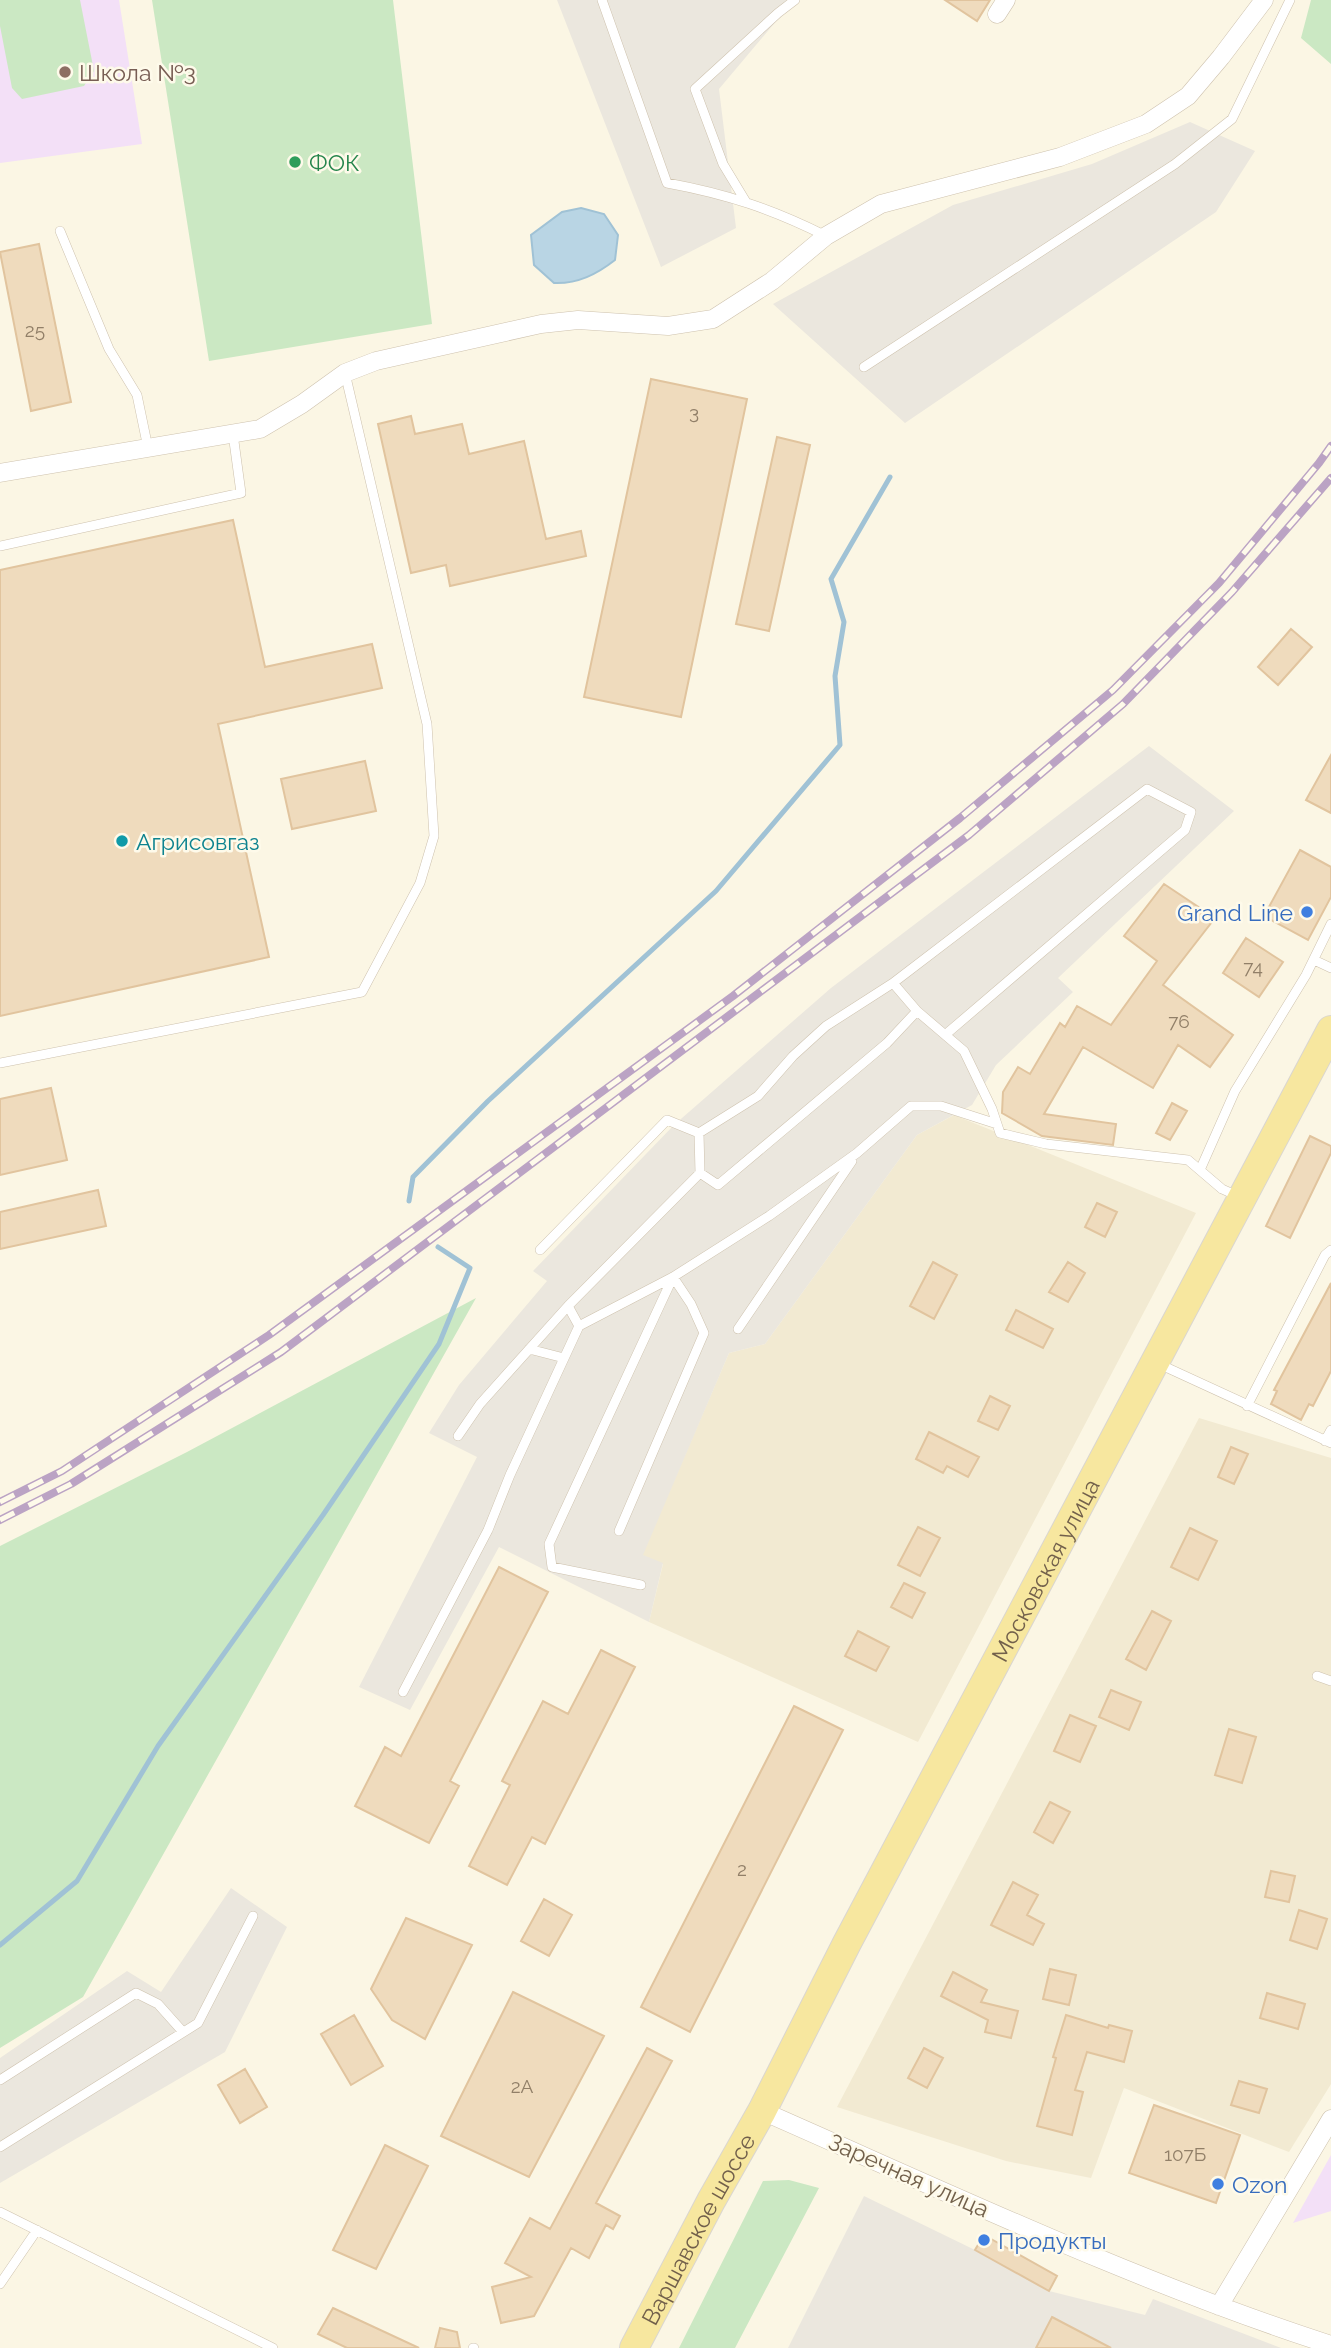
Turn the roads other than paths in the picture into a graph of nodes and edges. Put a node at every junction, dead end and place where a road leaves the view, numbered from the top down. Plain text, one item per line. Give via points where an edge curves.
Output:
1 (602, 0) edge
2 (795, 0) edge
3 (1264, 0) edge
4 (1290, 0) edge
5 (746, 202) junction
6 (60, 232) dead end
7 (826, 236) junction
8 (863, 367) dead end
9 (345, 373) junction
10 (233, 434) junction
11 (148, 448) junction
12 (0, 473) edge
13 (0, 546) edge
14 (1331, 924) edge
15 (1314, 960) junction
16 (1331, 968) edge
17 (893, 982) junction
18 (918, 1011) junction
19 (1331, 1030) edge
20 (945, 1035) junction
21 (0, 1062) edge
22 (997, 1124) junction
23 (699, 1133) junction
24 (857, 1153) junction
25 (1200, 1170) junction
26 (700, 1172) junction
27 (1241, 1197) junction
28 (540, 1250) dead end
29 (1331, 1250) edge
30 (673, 1277) junction
31 (568, 1306) junction
32 (579, 1326) junction
33 (738, 1329) dead end
34 (529, 1349) junction
35 (564, 1358) junction
36 (1154, 1362) junction
37 (1247, 1406) junction
38 (1331, 1430) edge
39 (458, 1436) dead end
40 (1328, 1442) edge
41 (619, 1531) dead end
42 (641, 1585) dead end
43 (1317, 1676) dead end
44 (1331, 1681) edge
45 (403, 1692) dead end
46 (253, 1916) dead end
47 (183, 2032) junction
48 (0, 2080) edge
49 (762, 2111) junction
50 (1331, 2119) edge
51 (0, 2147) edge
52 (0, 2212) edge
53 (37, 2230) junction
54 (0, 2284) edge
55 (1219, 2305) junction
56 (1331, 2345) edge
57 (273, 2348) edge
58 (634, 2348) edge

1 - 5 lane via 667,183
2 - 5 lane via 695,89 723,164
3 - 7 street via 1188,96 1146,124 1060,157 881,204
4 - 8 lane via 1232,119 1175,164
5 - 7 lane
6 - 11 lane via 108,349 137,395
7 - 9 street via 772,281 713,319 668,326 578,320 541,324 376,361
9 - 10 street via 260,429
9 - 21 lane via 427,724 434,836 420,883 362,992
10 - 11 street
10 - 13 lane via 241,493
11 - 12 street
14 - 15 lane
15 - 16 lane
15 - 25 lane via 1235,1091
17 - 18 lane
17 - 20 lane via 1147,789 1191,812 1185,830
17 - 23 lane via 826,1026 758,1096
18 - 20 lane
18 - 26 lane via 887,1043 718,1185
19 - 27 main road, Московская улица
20 - 22 lane via 964,1051
22 - 24 lane via 941,1106 911,1106
22 - 25 lane via 1000,1133 1018,1139 1188,1160
23 - 26 lane
23 - 28 lane via 667,1120
24 - 30 lane
24 - 33 lane
25 - 27 lane via 1222,1189
26 - 31 lane
27 - 36 main road, Московская улица
29 - 37 lane
30 - 32 lane
30 - 41 lane via 704,1333
30 - 42 lane via 549,1545 552,1567
31 - 32 lane
31 - 34 lane
32 - 35 lane
34 - 35 lane
34 - 39 lane
35 - 45 lane via 488,1530
36 - 37 lane
36 - 49 main road, Московская улица
37 - 40 lane
38 - 40 lane
43 - 44 lane
46 - 47 lane via 198,2023
47 - 48 lane via 158,2004 136,1993
47 - 51 lane
49 - 55 street, Заречная улица via 1077,2249
49 - 58 main road, Варшавское шоссе
50 - 55 street
52 - 53 lane
53 - 54 lane
53 - 57 lane
55 - 56 street, Заречная улица

